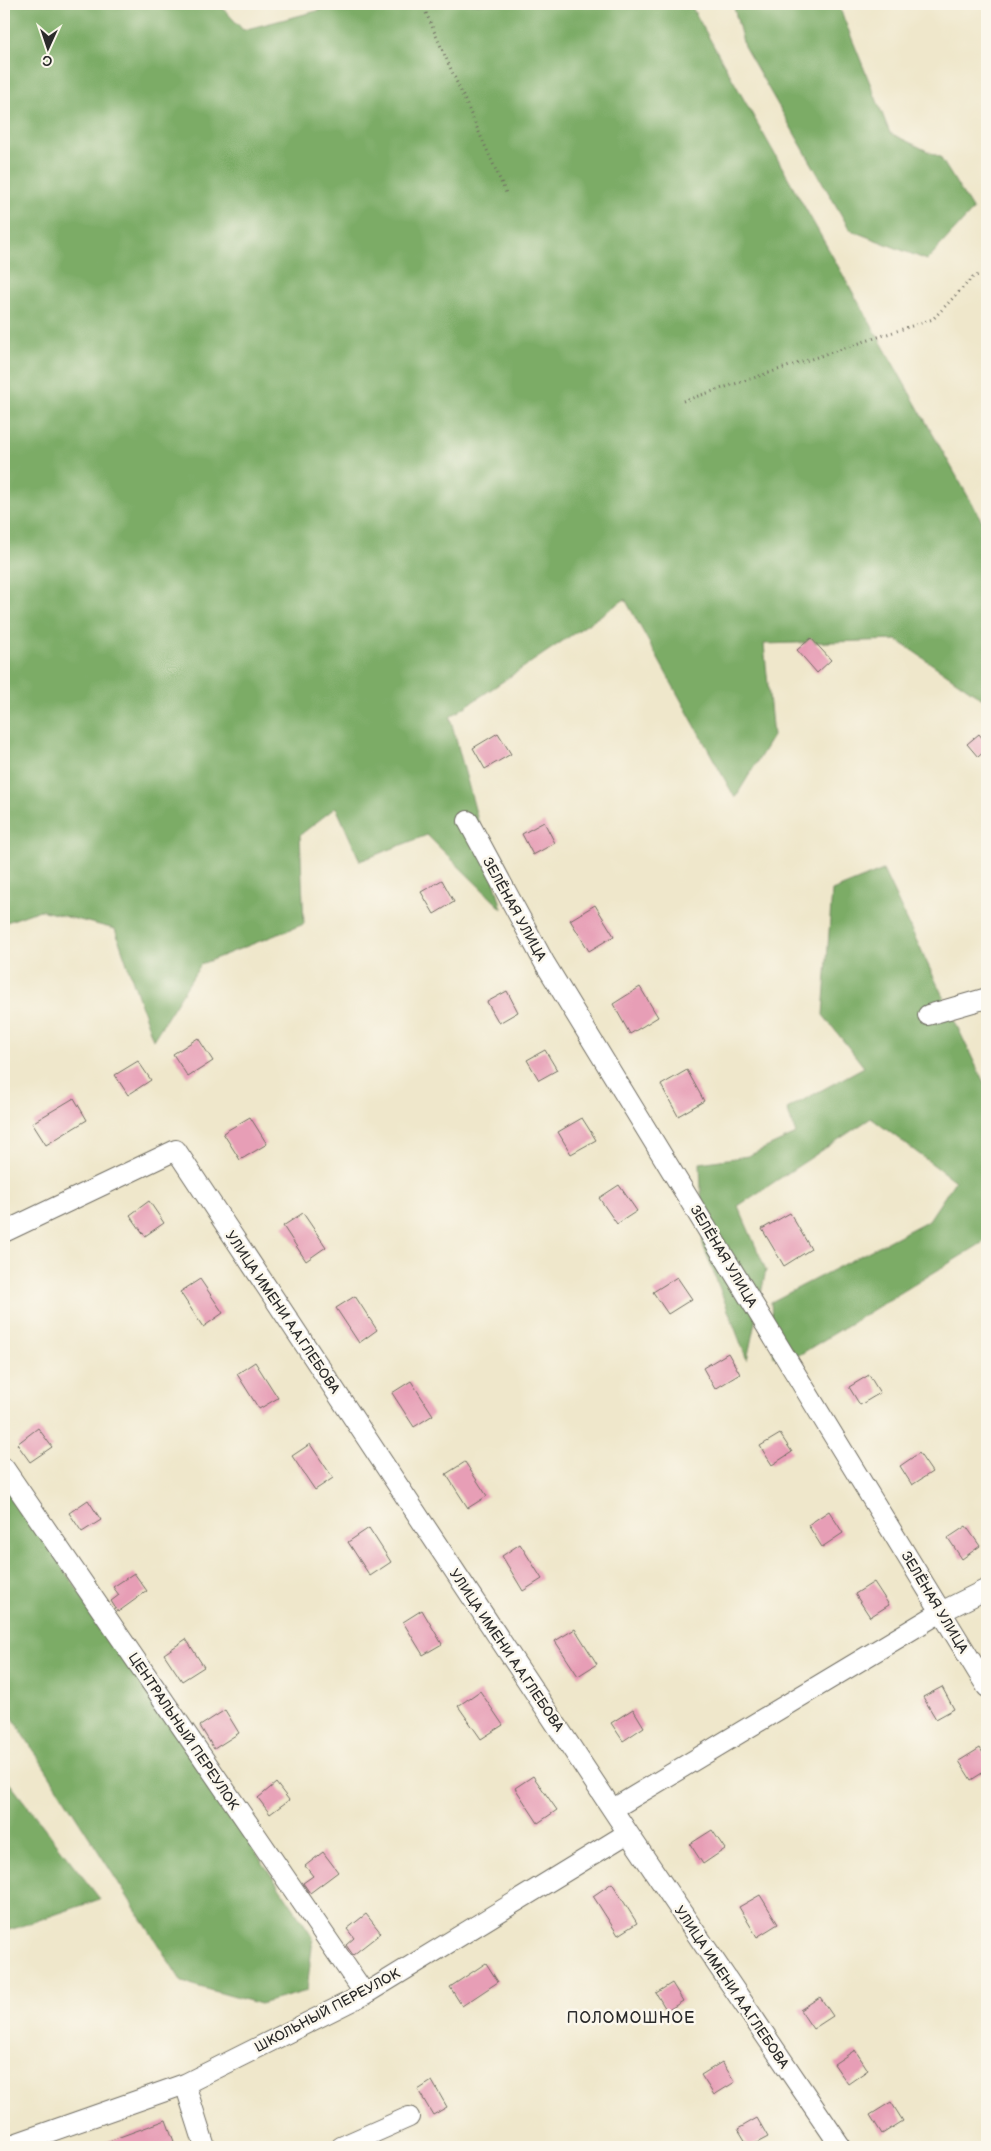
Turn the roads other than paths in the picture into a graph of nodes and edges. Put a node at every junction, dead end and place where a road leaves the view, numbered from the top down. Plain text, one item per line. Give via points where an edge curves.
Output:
1 (468, 821) dead end
2 (987, 998) edge
3 (928, 1015) dead end
4 (4, 1232) edge
5 (4, 1468) edge
6 (987, 1589) edge
7 (941, 1612) junction
8 (987, 1687) edge
9 (613, 1809) junction
10 (628, 1833) junction
11 (365, 1994) junction
12 (185, 2084) junction
13 (409, 2117) dead end
14 (6, 2147) edge
15 (205, 2147) edge
16 (341, 2147) edge
17 (841, 2147) edge

1 - 7 street, ЗЕЛЁНАЯ УЛИЦА via 544,962
2 - 3 street
4 - 9 street, УЛИЦА ИМЕНИ А.А.ГЛЕБОВА via 176,1150
5 - 11 street, ЦЕНТРАЛЬНЫЙ ПЕРЕУЛОК
6 - 7 street
7 - 8 street, ЗЕЛЁНАЯ УЛИЦА
7 - 9 street
9 - 10 street, УЛИЦА ИМЕНИ А.А.ГЛЕБОВА
10 - 11 street, ШКОЛЬНЫЙ ПЕРЕУЛОК
10 - 17 street, УЛИЦА ИМЕНИ А.А.ГЛЕБОВА
11 - 12 street, ШКОЛЬНЫЙ ПЕРЕУЛОК
12 - 14 street, ШКОЛЬНЫЙ ПЕРЕУЛОК
12 - 15 street
13 - 16 street

